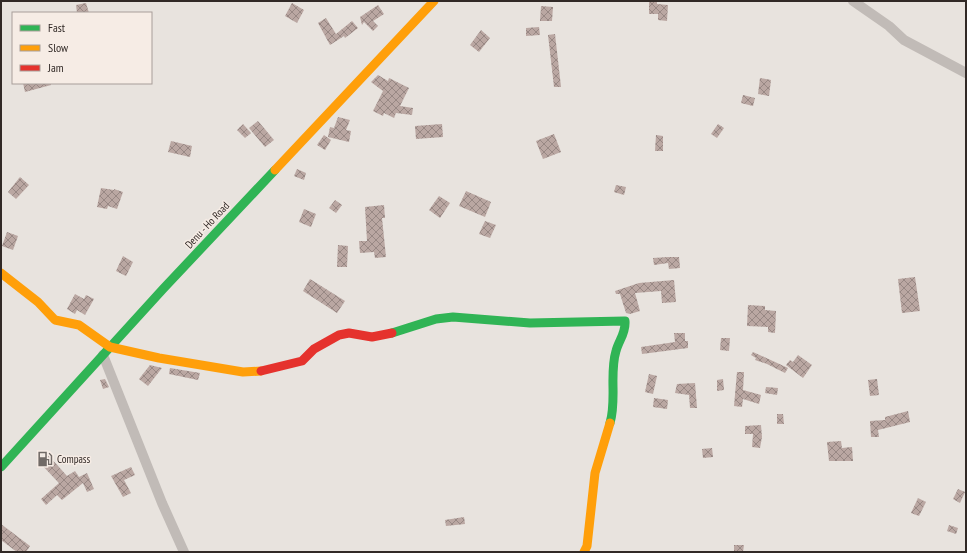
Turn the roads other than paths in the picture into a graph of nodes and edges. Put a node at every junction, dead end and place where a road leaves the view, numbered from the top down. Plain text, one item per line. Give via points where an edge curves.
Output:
1 (434, 1) edge
2 (853, 1) edge
3 (966, 73) edge
4 (1, 273) edge
5 (110, 347) junction
6 (103, 355) junction
7 (1, 467) edge
8 (184, 552) edge
9 (584, 552) edge

1 - 5 street, Denu - Ho Road
2 - 3 street via 889,26 904,40
4 - 5 street via 38,302 55,320 79,325
5 - 6 street, Denu - Ho Road
5 - 9 street via 159,358 243,372 258,372 302,361 314,349 339,335 349,333 383,336 436,319 453,317 530,322 626,321 626,329 616,351 614,408 595,473 587,546
6 - 7 street, Denu - Ho Road
6 - 8 street

